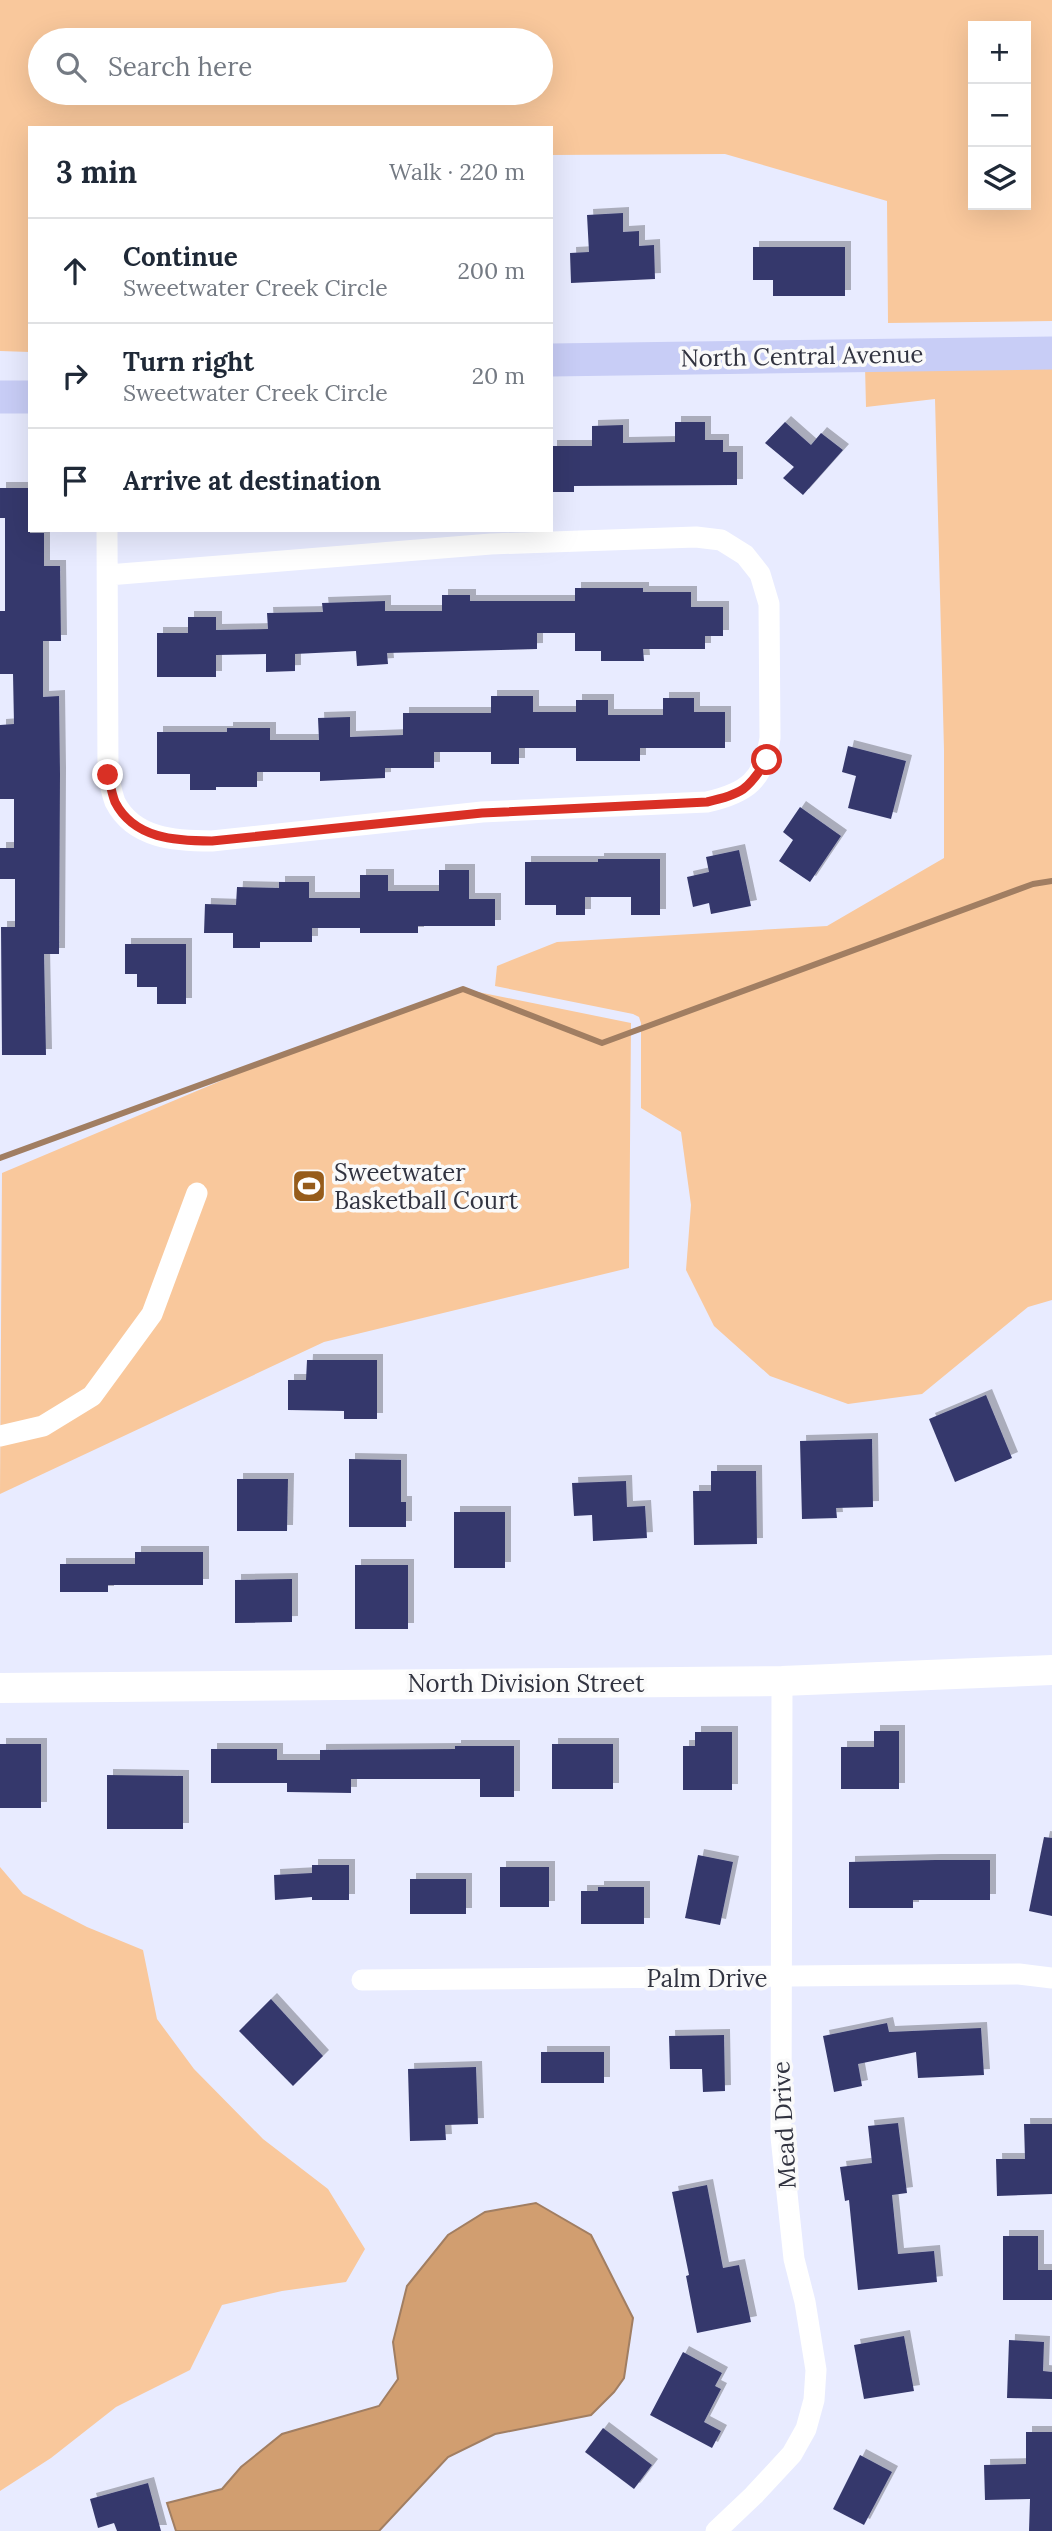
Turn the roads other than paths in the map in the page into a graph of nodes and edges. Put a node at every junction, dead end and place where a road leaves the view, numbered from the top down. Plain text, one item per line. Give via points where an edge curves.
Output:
1 (1052, 352) edge
2 (553, 360) edge
3 (0, 397) edge
4 (28, 397) edge
5 (107, 532) edge
6 (108, 575) junction
7 (197, 1193) dead end
8 (0, 1436) edge
9 (1052, 1671) edge
10 (782, 1681) junction
11 (0, 1688) edge
12 (781, 1977) junction
13 (1052, 1978) edge
14 (362, 1980) dead end
15 (716, 2531) edge

1 - 2 main road, North Central Avenue
3 - 4 main road
5 - 6 street
6 - 6 street via 108,775 115,802 130,822 153,836 212,841 482,813 707,802 733,796 752,783 767,760 769,604 760,574 745,555 721,540 491,544
7 - 8 street via 152,1314 92,1396 43,1426
9 - 10 street, North Division Street
10 - 11 street, North Division Street
10 - 12 street, Mead Drive
12 - 13 street, Palm Drive via 1019,1974
12 - 14 street, Palm Drive
12 - 15 street, Mead Drive via 781,2137 794,2259 816,2370 814,2400 806,2429 792,2454

